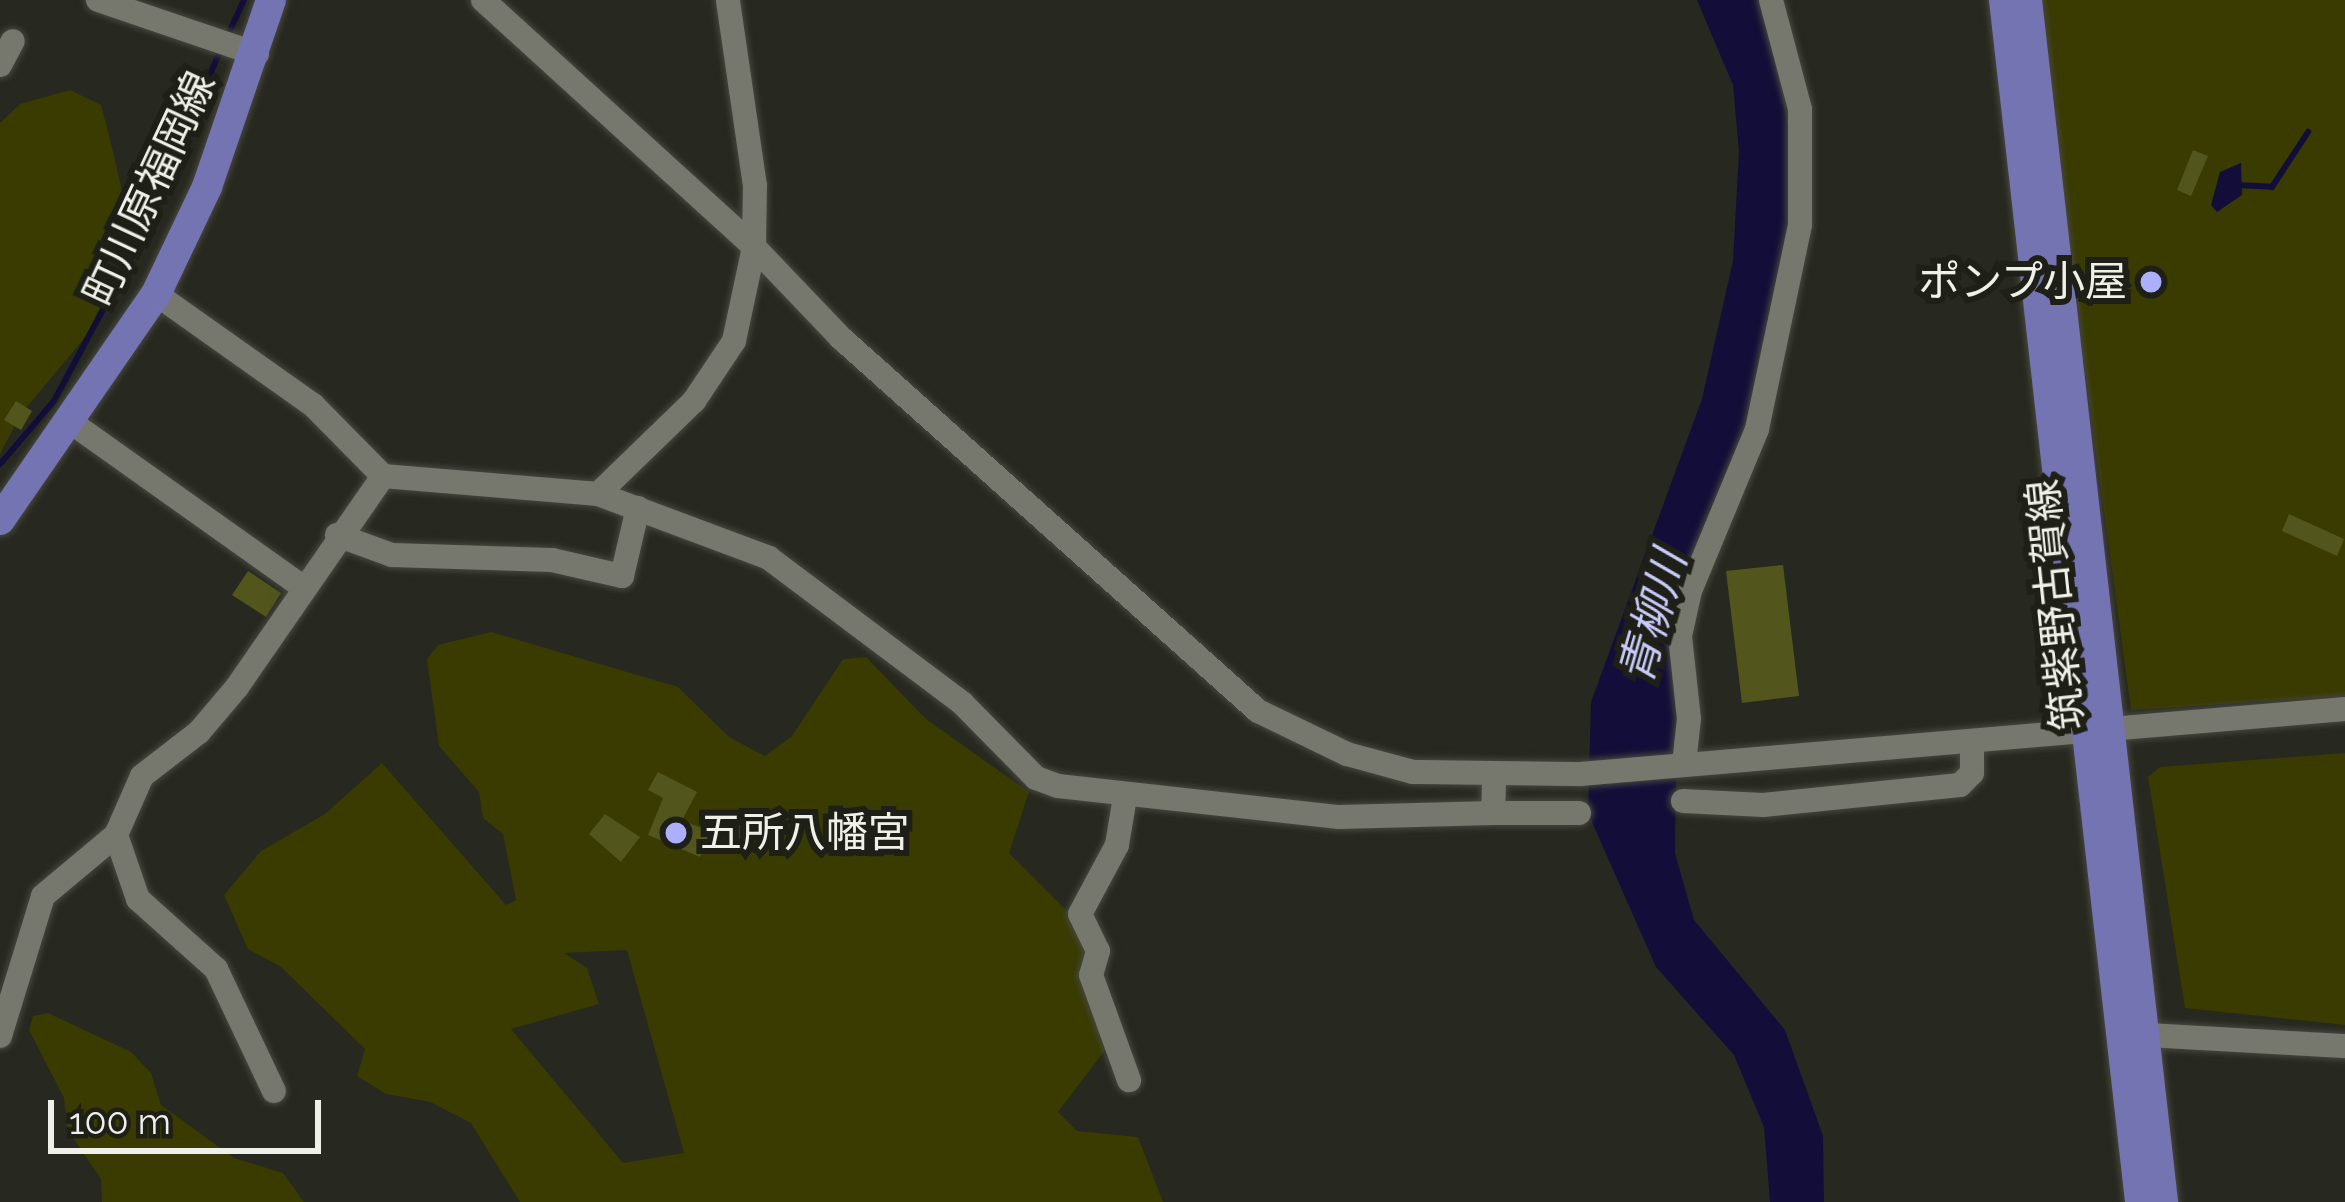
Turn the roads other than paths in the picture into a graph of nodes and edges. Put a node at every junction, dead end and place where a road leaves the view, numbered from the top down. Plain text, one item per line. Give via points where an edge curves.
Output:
1 (98, 0) edge
2 (271, 0) edge
3 (483, 0) edge
4 (728, 0) edge
5 (1771, 0) edge
6 (2004, 0) edge
7 (2027, 0) edge
8 (13, 41) dead end
9 (257, 54) junction
10 (0, 65) edge
11 (754, 248) junction
12 (156, 294) junction
13 (72, 422) junction
14 (383, 476) junction
15 (598, 494) junction
16 (638, 508) junction
17 (0, 520) edge
18 (337, 535) junction
19 (303, 587) junction
20 (2345, 709) edge
21 (2096, 733) junction
22 (1972, 742) junction
23 (1677, 765) junction
24 (1494, 775) junction
25 (1125, 797) junction
26 (1683, 801) dead end
27 (1493, 813) junction
28 (1579, 813) dead end
29 (116, 835) junction
30 (2146, 1035) junction
31 (0, 1036) edge
32 (2345, 1046) edge
33 (1129, 1080) dead end
34 (274, 1091) dead end
35 (2140, 1202) edge
36 (2163, 1202) edge

1 - 9 street
2 - 9 main road, 町川原福岡線
3 - 11 street
4 - 11 street via 755,186
5 - 23 street via 1800,109 1800,225 1757,430 1690,591 1680,636 1689,719
6 - 21 main road, 筑紫野古賀線
7 - 21 main road, 筑紫野古賀線
8 - 10 street
9 - 12 main road, 町川原福岡線
11 - 15 street via 734,341 694,401
11 - 24 street via 841,338 1258,711 1347,754 1413,772
12 - 13 main road, 町川原福岡線
12 - 14 street via 313,405
13 - 17 main road, 町川原福岡線
13 - 19 street
14 - 15 street
14 - 18 street
15 - 16 street
16 - 18 street via 622,576 552,560 392,555
16 - 25 street via 769,558 962,703 1036,778
18 - 19 street
19 - 29 street via 237,688 199,732 142,776
20 - 21 street
21 - 22 street
21 - 30 main road, 筑紫野古賀線
21 - 35 main road, 筑紫野古賀線
22 - 23 street
22 - 26 street via 1972,773 1960,784 1763,805
23 - 24 street
24 - 27 street
25 - 27 street via 1339,817
25 - 33 street via 1102,885 1080,914 1098,951 1091,975
27 - 28 street
29 - 31 street via 43,896
29 - 34 street via 138,898 216,969
30 - 32 street
30 - 36 main road, 筑紫野古賀線

